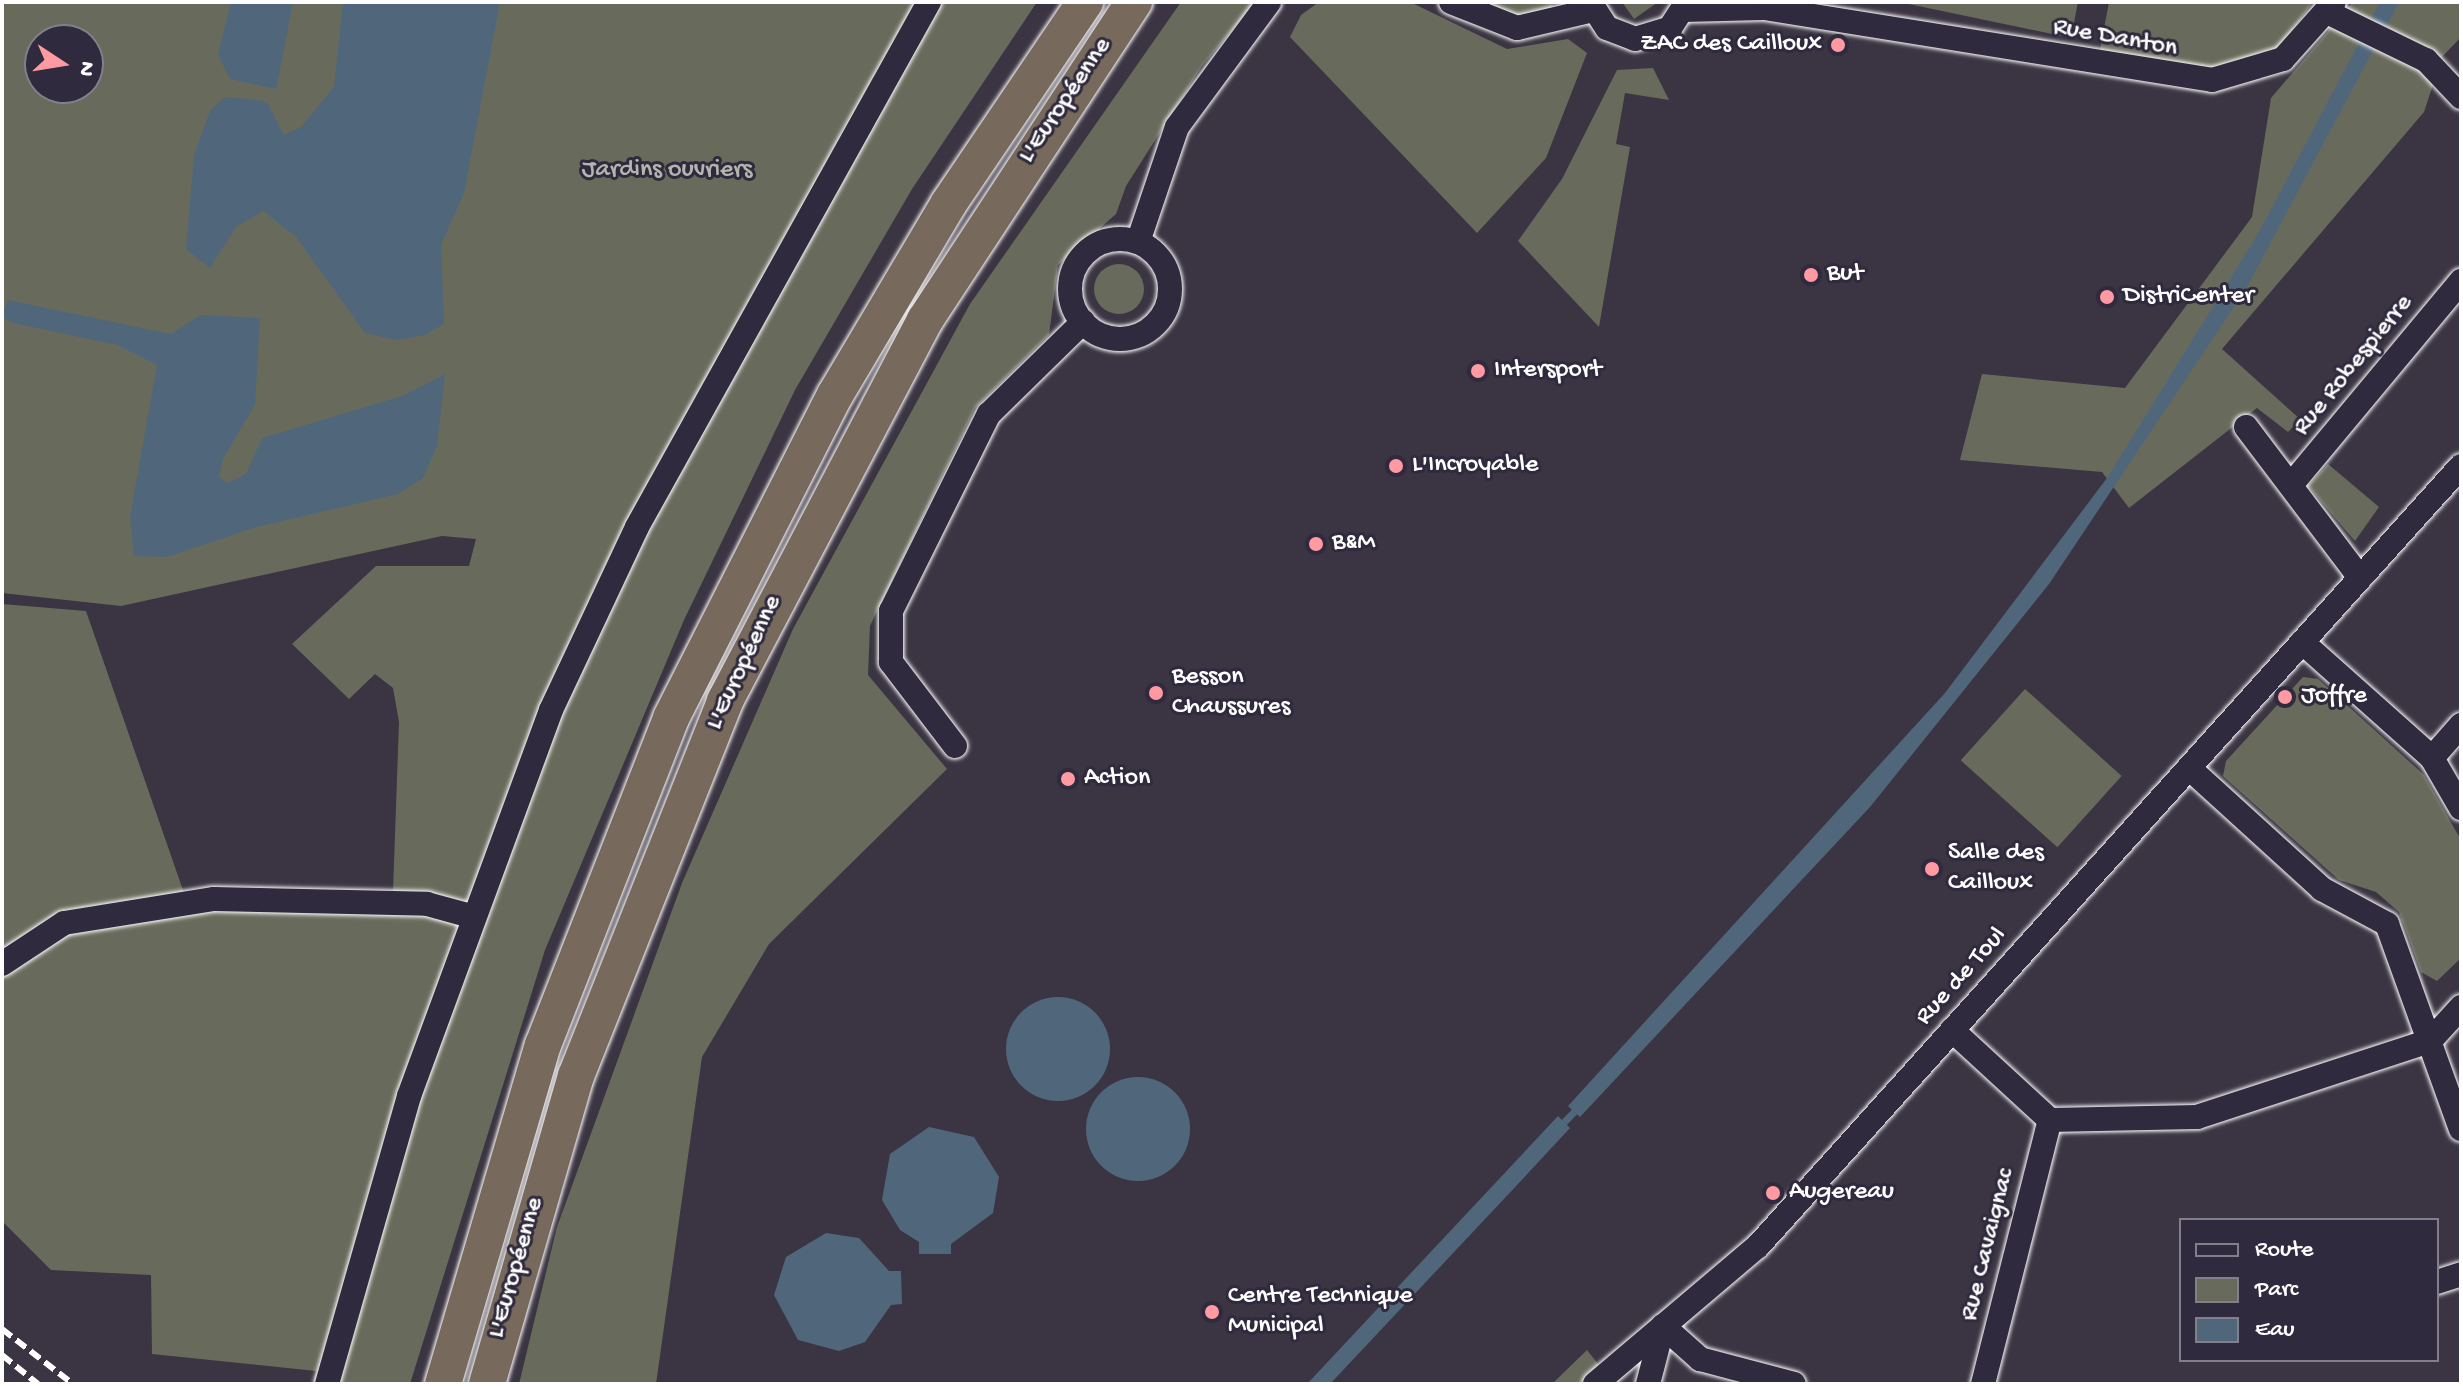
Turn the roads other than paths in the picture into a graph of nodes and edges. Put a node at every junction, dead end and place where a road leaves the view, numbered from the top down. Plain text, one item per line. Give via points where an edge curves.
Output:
1 (929, 2) edge
2 (1079, 2) edge
3 (1085, 2) edge
4 (1134, 2) edge
5 (1159, 2) edge
6 (1269, 2) edge
7 (1451, 2) edge
8 (1756, 5) edge
9 (1591, 6) edge
10 (1686, 6) edge
11 (2332, 8) edge
12 (1045, 59) junction
13 (2461, 97) edge
14 (1065, 100) junction
15 (1138, 242) junction
16 (2461, 281) edge
17 (1083, 322) junction
18 (2246, 427) dead end
19 (2461, 466) edge
20 (2291, 485) junction
21 (2360, 578) junction
22 (2302, 642) junction
23 (2461, 725) edge
24 (955, 746) dead end
25 (2432, 758) junction
26 (2189, 768) junction
27 (2461, 808) edge
28 (471, 916) junction
29 (2, 964) edge
30 (2461, 1007) edge
31 (1952, 1030) junction
32 (2430, 1041) junction
33 (2050, 1120) junction
34 (2461, 1129) edge
35 (2461, 1274) edge
36 (2439, 1281) edge
37 (1663, 1326) junction
38 (1766, 1380) edge
39 (327, 1384) edge
40 (443, 1384) edge
41 (487, 1384) edge
42 (1595, 1384) edge
43 (1648, 1384) edge
44 (1794, 1384) edge
45 (1983, 1384) edge

1 - 28 street via 637,527 551,710
2 - 12 highway
3 - 12 highway, L'Européenne
4 - 14 highway, L'Européenne
5 - 14 highway
6 - 15 street via 1177,127
7 - 9 street via 1517,28
8 - 10 street, Rue Danton
8 - 11 street, Rue Danton via 2212,80 2283,59
9 - 10 street via 1613,32 1642,39 1670,28
11 - 13 street via 2436,68
12 - 40 highway, L'Européenne via 835,395 671,718 543,1045
14 - 41 highway, L'Européenne via 883,393 725,701 576,1076
15 - 17 street via 1099,243 1077,264 1070,294
15 - 17 street via 1167,272 1170,293 1159,319 1122,339
16 - 20 street, Rue Robespierre
17 - 24 street via 989,414 891,611 891,662
18 - 20 street, Rue Robespierre
19 - 21 street, Rue de Toul
20 - 21 street, Rue Robespierre
21 - 22 street, Rue de Toul
22 - 25 street
22 - 26 street, Rue de Toul
23 - 25 street
25 - 27 street
26 - 31 street, Rue de Toul
26 - 32 street via 2344,901 2387,924
28 - 29 street via 427,904 214,899 64,923
28 - 39 street via 383,1180
30 - 32 street
31 - 33 street
31 - 37 street, Rue de Toul via 1728,1278
32 - 33 street via 2216,1113
32 - 34 street
33 - 45 street, Rue Cavaignac
35 - 36 street
37 - 38 street via 1700,1359
37 - 42 street, Rue de Toul
37 - 43 street
38 - 44 street

